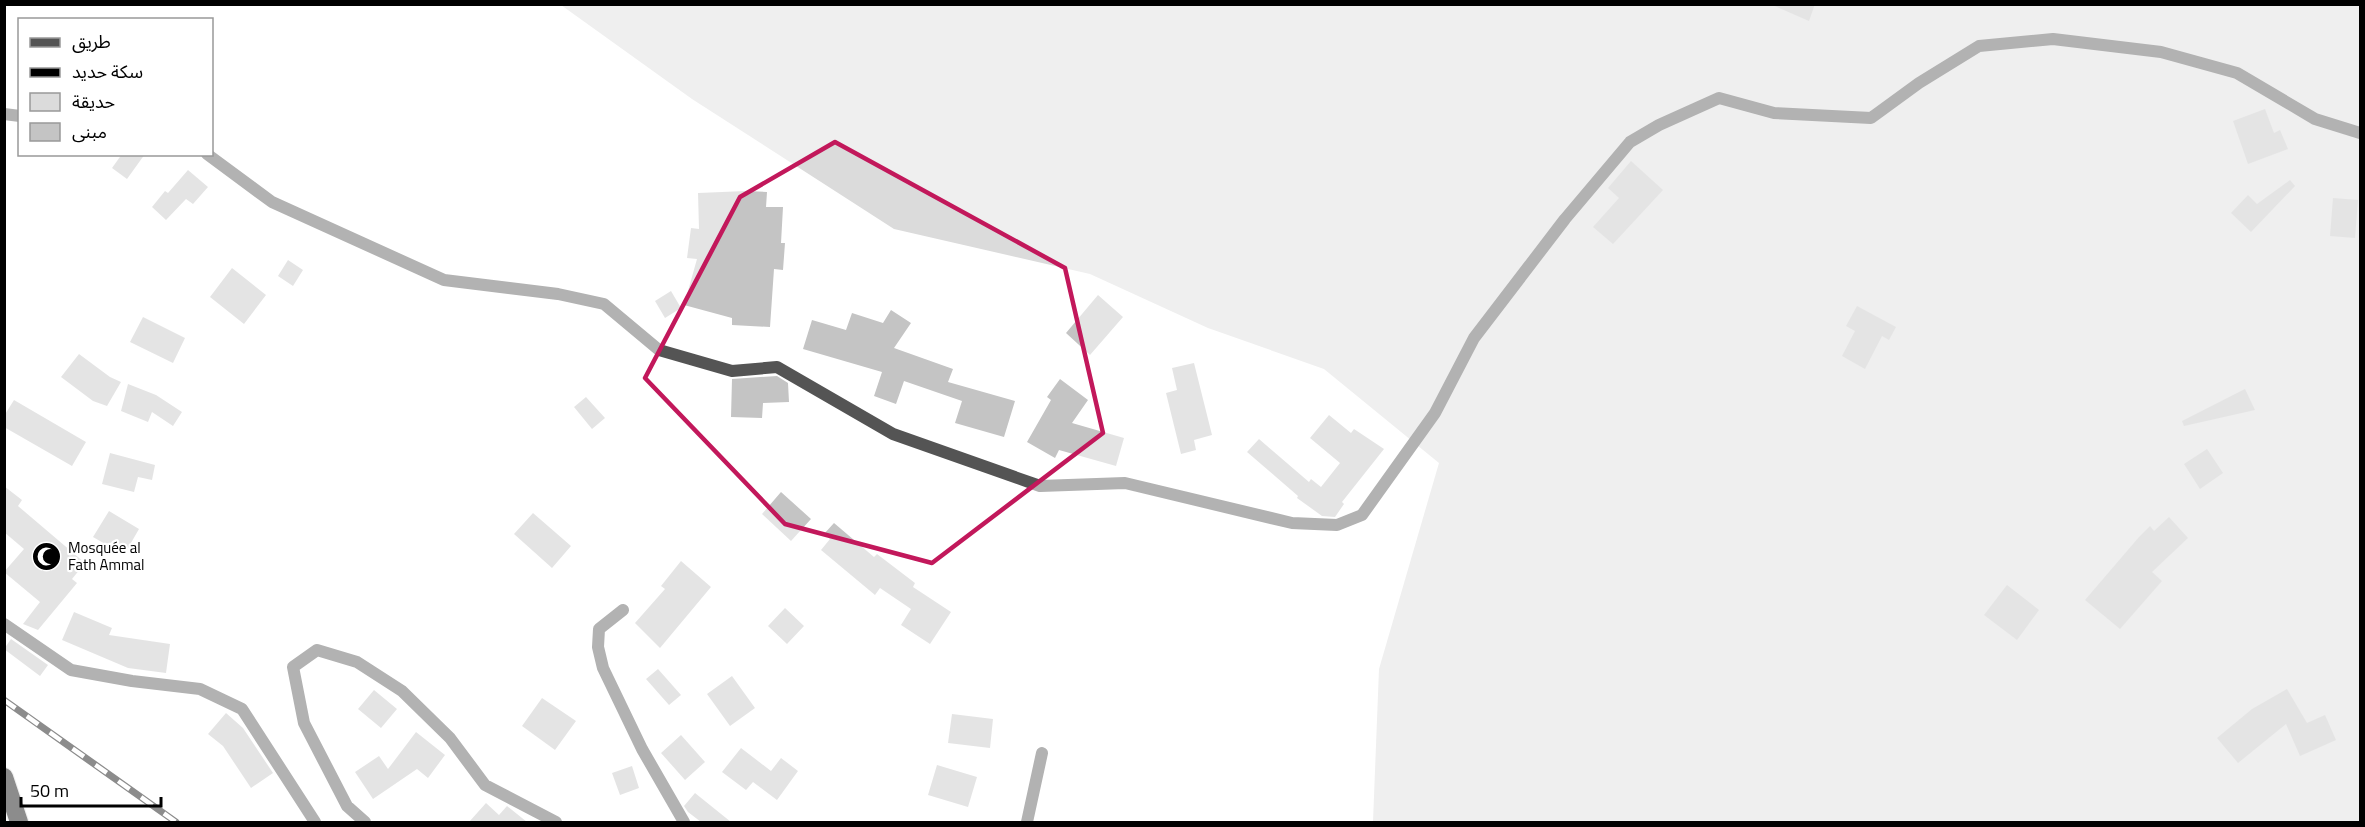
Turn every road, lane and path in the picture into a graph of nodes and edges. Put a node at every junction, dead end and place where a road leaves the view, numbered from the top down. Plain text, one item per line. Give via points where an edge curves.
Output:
1 (2361, 133) edge
2 (210, 156) edge
3 (623, 610) dead end
4 (4, 624) edge
5 (1042, 753) dead end
6 (4, 777) edge
7 (19, 822) edge
8 (315, 822) edge
9 (365, 822) edge
10 (556, 822) edge
11 (684, 822) edge
12 (1027, 822) edge

1 - 2 street via 2315,119 2237,73 2161,52 2054,39 1979,46 1870,118 1774,113 1719,98 1659,124 1630,142 1474,338 1435,413 1362,515 1337,525 1292,523 1125,483 1041,486 893,434 777,367 732,371 659,350 604,304 558,294 444,280 272,202
3 - 11 street via 599,629 603,668 642,749
4 - 8 street via 71,670 200,689 243,709
5 - 12 street
6 - 7 highway
9 - 10 street via 347,806 304,723 293,667 317,650 357,662 402,691 450,738 485,785

